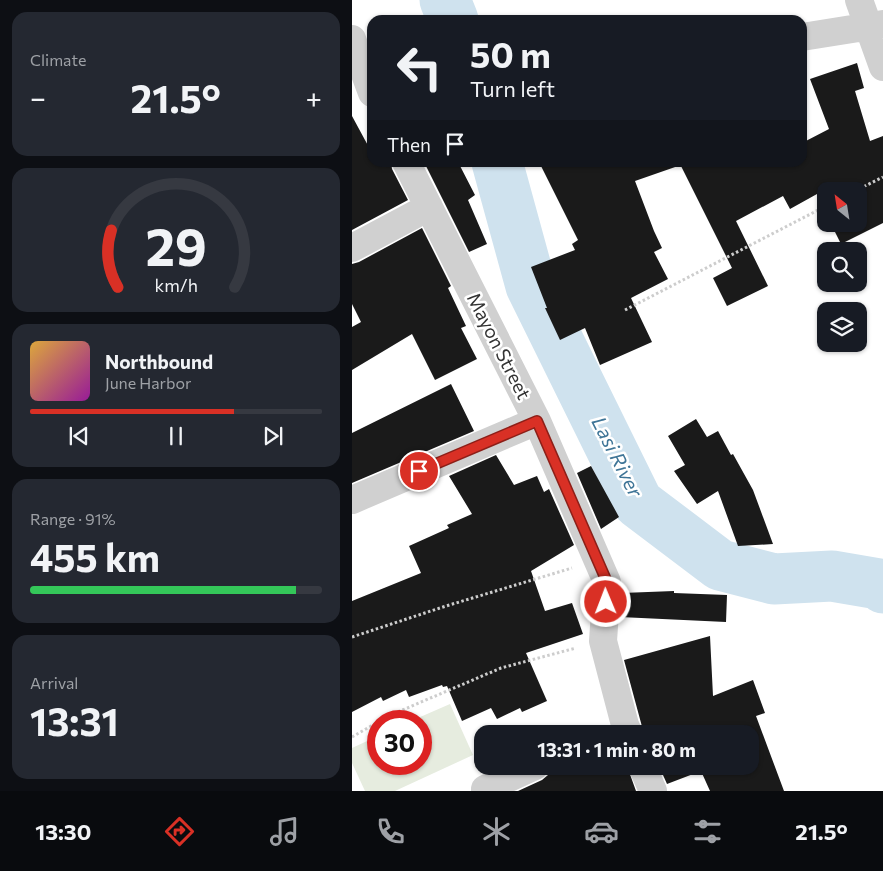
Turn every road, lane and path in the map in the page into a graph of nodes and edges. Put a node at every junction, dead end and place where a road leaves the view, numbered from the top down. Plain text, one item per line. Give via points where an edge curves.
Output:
1 (859, 0) edge
2 (875, 25) edge
3 (807, 36) edge
4 (352, 39) edge
5 (882, 67) edge
6 (367, 80) edge
7 (409, 167) edge
8 (882, 177) edge
9 (867, 185) edge
10 (429, 207) junction
11 (817, 211) edge
12 (352, 248) edge
13 (625, 310) dead end
14 (537, 421) junction
15 (352, 500) edge
16 (599, 560) junction
17 (352, 637) edge
18 (603, 641) junction
19 (402, 710) edge
20 (619, 725) edge
21 (367, 729) edge
22 (352, 737) edge
23 (515, 775) edge
24 (646, 775) edge
25 (485, 789) dead end
26 (653, 791) edge

1 - 2 street
2 - 3 street
2 - 5 street
4 - 6 street
7 - 10 street, Mayon Street
8 - 9 path
10 - 12 street
10 - 14 street, Mayon Street
11 - 13 path
14 - 15 street
14 - 16 street, Mayon Street
16 - 17 path
16 - 18 street, Mayon Street via 607,582
18 - 19 path via 501,668
18 - 20 street, Mayon Street
21 - 22 path
23 - 25 street
24 - 26 street

